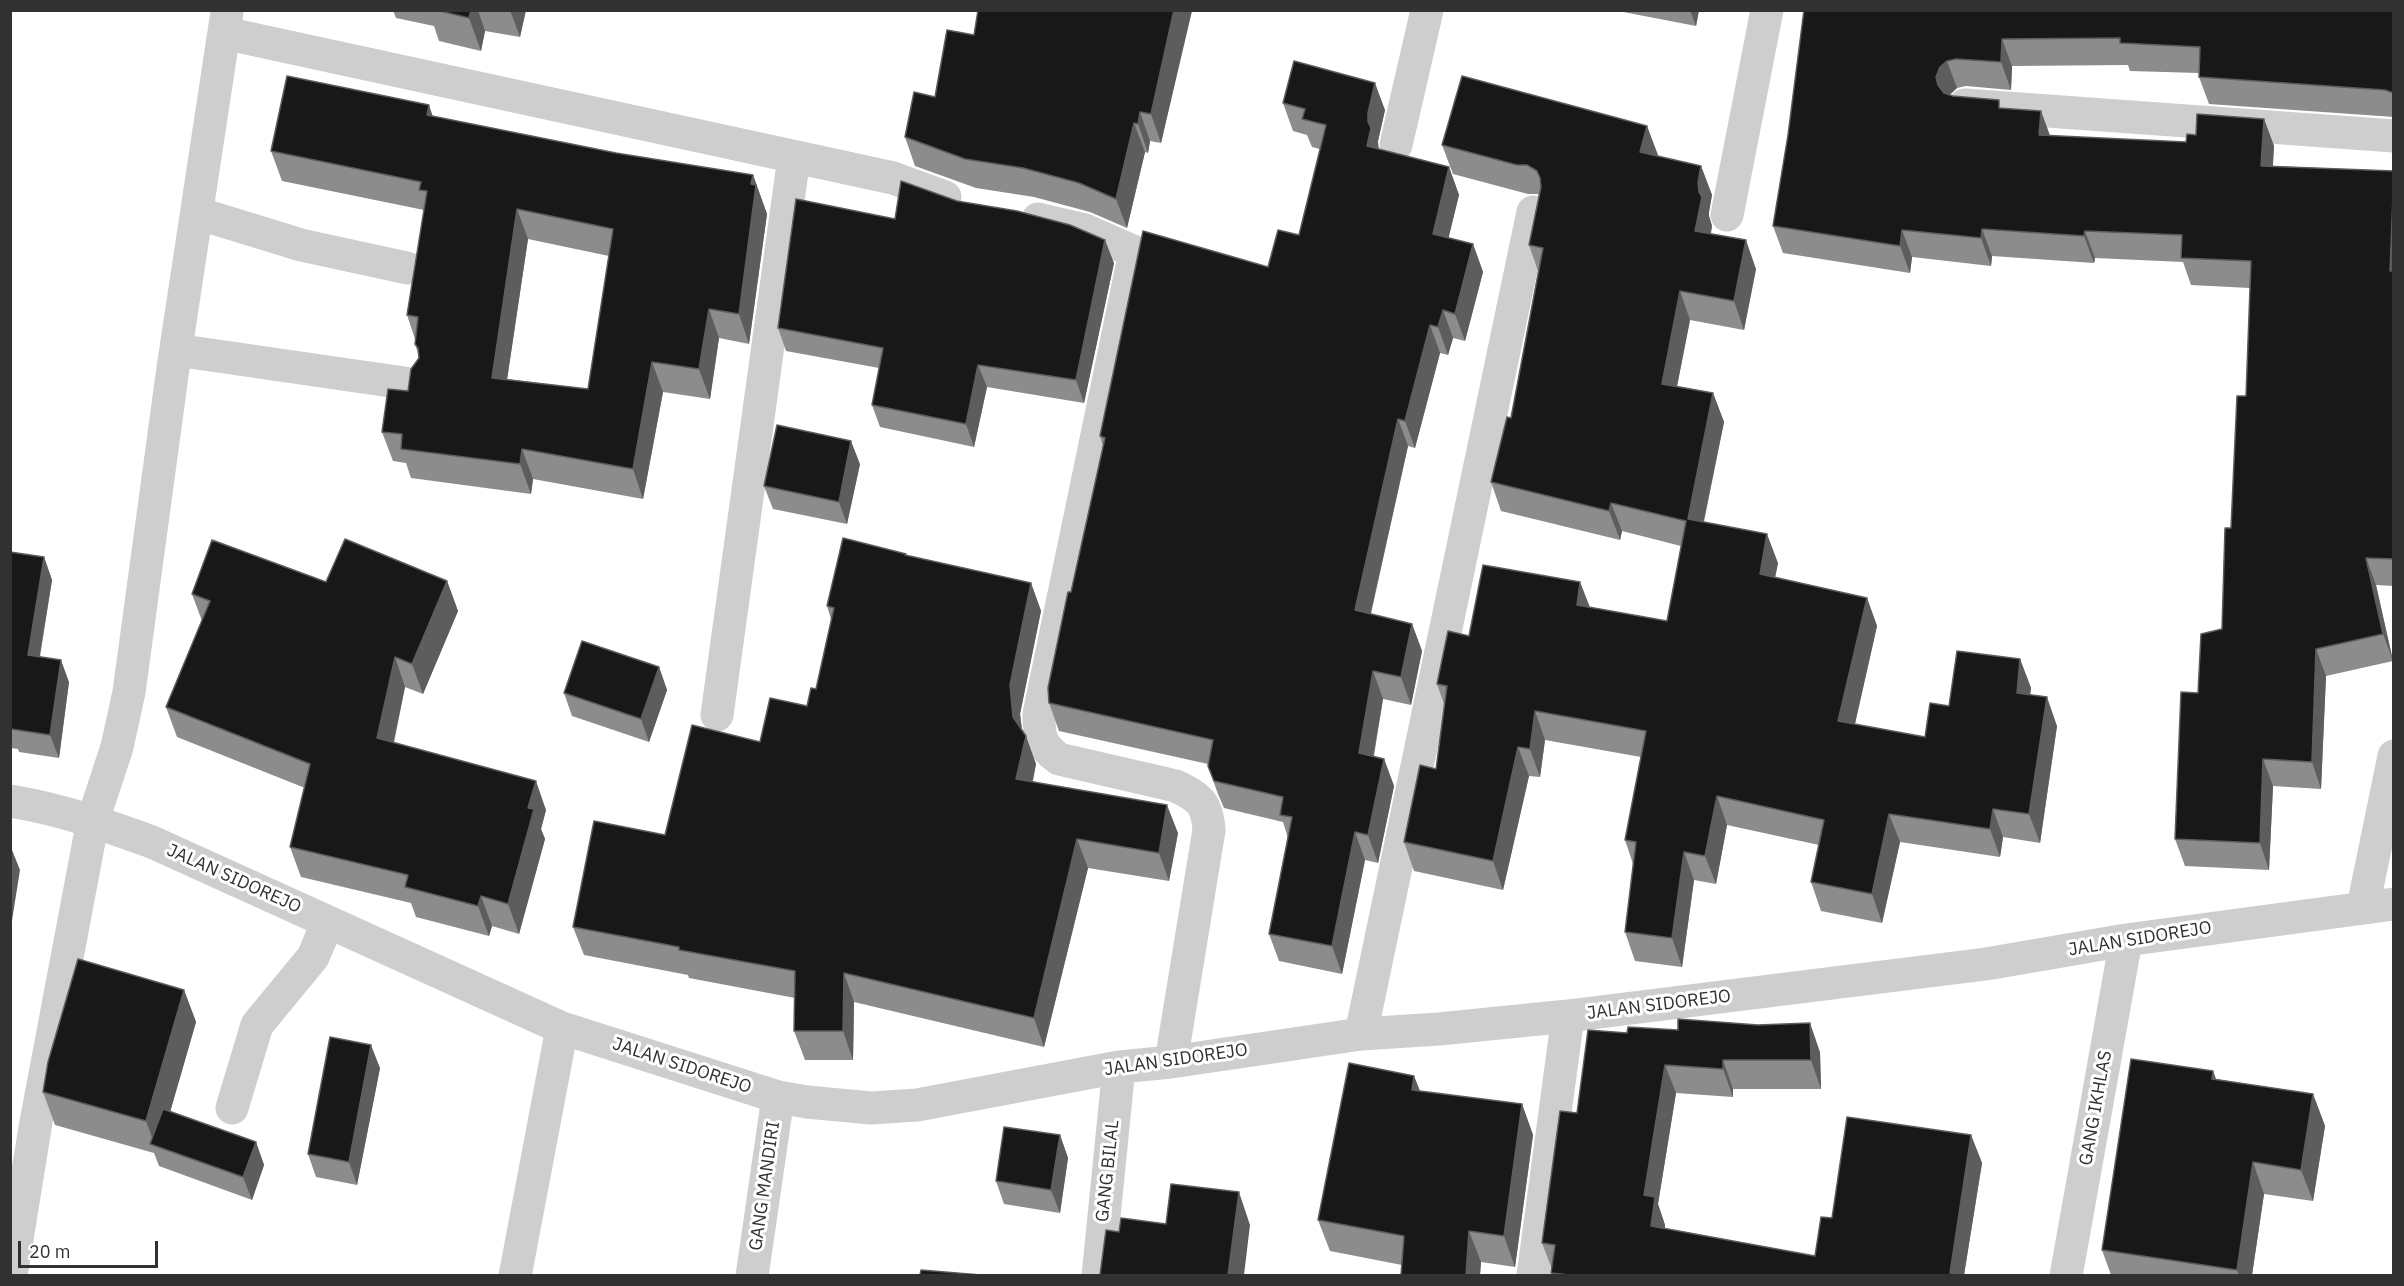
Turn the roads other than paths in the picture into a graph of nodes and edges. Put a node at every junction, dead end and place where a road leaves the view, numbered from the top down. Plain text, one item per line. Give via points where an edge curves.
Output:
1 (1427, 10) edge
2 (1767, 10) edge
3 (225, 22) edge
4 (1965, 105) edge
5 (2394, 136) edge
6 (1396, 145) dead end
7 (794, 157) junction
8 (971, 206) edge
9 (1006, 212) edge
10 (1533, 212) edge
11 (197, 213) junction
12 (1727, 215) dead end
13 (407, 268) dead end
14 (176, 350) junction
15 (411, 384) edge
16 (717, 715) dead end
17 (2394, 756) edge
18 (10, 801) edge
19 (93, 820) junction
20 (2378, 906) edge
21 (328, 922) junction
22 (2126, 940) junction
23 (1568, 1016) junction
24 (562, 1028) junction
25 (1361, 1034) junction
26 (1171, 1062) junction
27 (1119, 1067) junction
28 (778, 1097) junction
29 (231, 1108) dead end
30 (11, 1275) edge
31 (515, 1275) edge
32 (752, 1275) edge
33 (1098, 1275) edge
34 (1533, 1275) edge
35 (2066, 1275) edge

1 - 6 street
2 - 12 street
3 - 7 street
3 - 11 street
4 - 5 street
7 - 8 street via 893,178
7 - 16 street
9 - 26 street via 1084,230 1135,252 1039,714 1039,732 1045,749 1059,759 1176,786 1191,793 1208,813 1209,830
10 - 25 street
11 - 13 street via 301,245
11 - 14 street
14 - 15 street
14 - 19 street via 129,692 117,747
17 - 20 street
18 - 19 street, JALAN SIDOREJO
19 - 21 street, JALAN SIDOREJO via 152,842
19 - 30 street
20 - 22 street, JALAN SIDOREJO
21 - 24 street, JALAN SIDOREJO
21 - 29 street via 313,957 257,1025
22 - 23 street, JALAN SIDOREJO via 1986,964
22 - 35 street, GANG IKHLAS
23 - 25 street, JALAN SIDOREJO
23 - 34 street
24 - 28 street, JALAN SIDOREJO
24 - 31 street
25 - 26 street, JALAN SIDOREJO
26 - 27 street, JALAN SIDOREJO
27 - 28 street, JALAN SIDOREJO via 917,1105 871,1108
27 - 33 street, GANG BILAL
28 - 32 street, GANG MANDIRI

